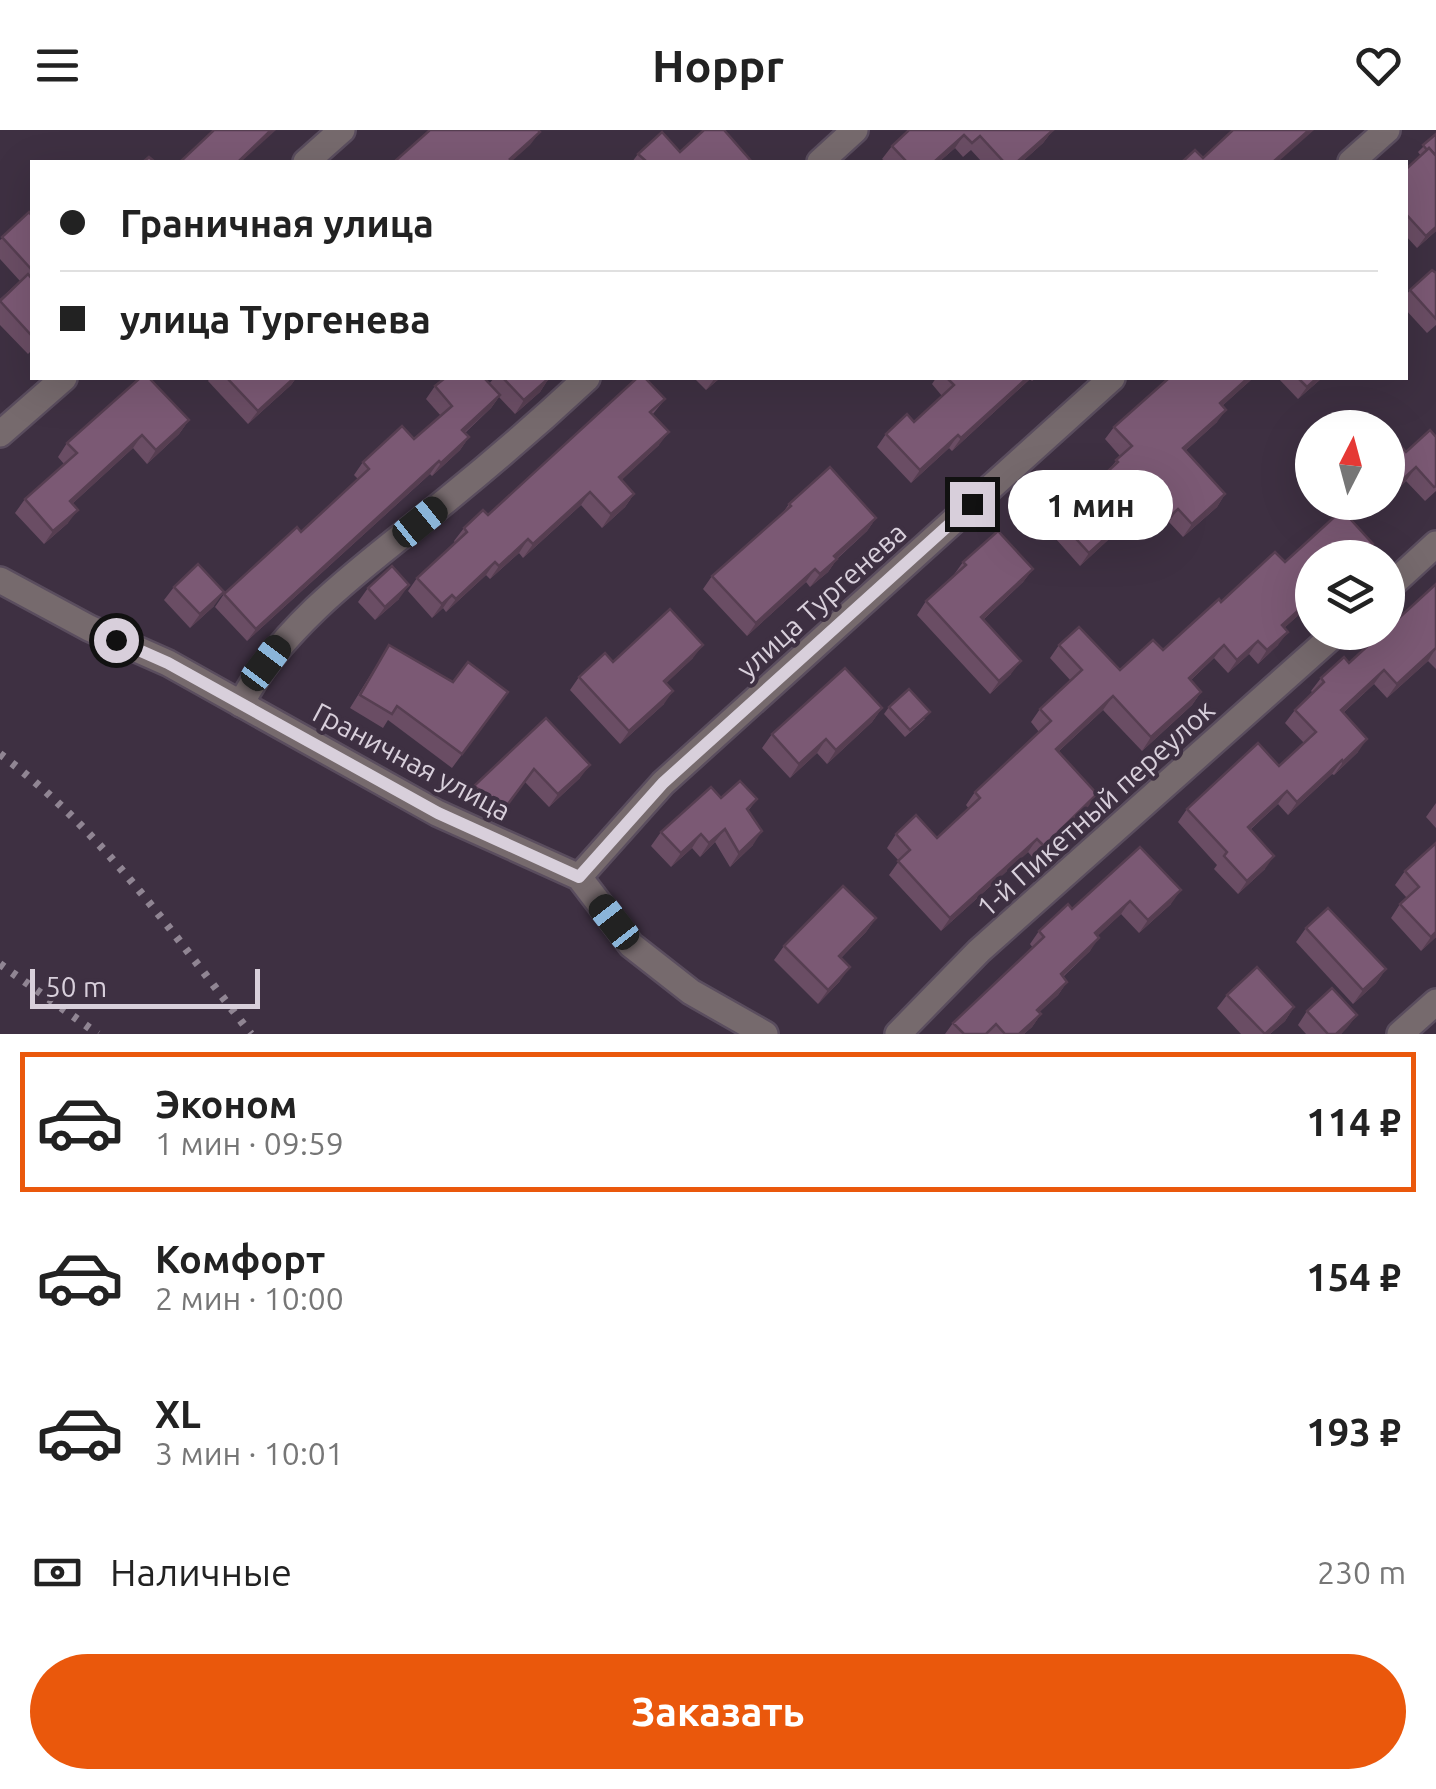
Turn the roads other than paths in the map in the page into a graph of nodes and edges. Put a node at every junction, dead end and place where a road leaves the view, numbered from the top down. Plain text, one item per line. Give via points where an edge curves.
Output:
1 (342, 130) edge
2 (854, 130) edge
3 (1386, 130) edge
4 (308, 160) edge
5 (822, 160) edge
6 (1352, 160) edge
7 (62, 380) edge
8 (586, 380) edge
9 (1110, 380) edge
10 (0, 434) edge
11 (1436, 544) edge
12 (1405, 572) edge
13 (0, 580) edge
14 (1317, 650) edge
15 (241, 704) junction
16 (579, 877) junction
17 (1436, 1002) edge
18 (765, 1034) edge
19 (898, 1034) edge
20 (1400, 1034) edge

1 - 4 street
2 - 5 street
3 - 6 street
7 - 10 street
8 - 15 street via 303,622 278,646
9 - 16 street, улица Тургенева via 663,783
11 - 12 street
13 - 15 street, Граничная улица
14 - 19 street, 1-й Пикетный переулок via 979,952
15 - 16 street, Граничная улица via 438,813
16 - 18 street, Граничная улица via 631,945 691,992
17 - 20 street

